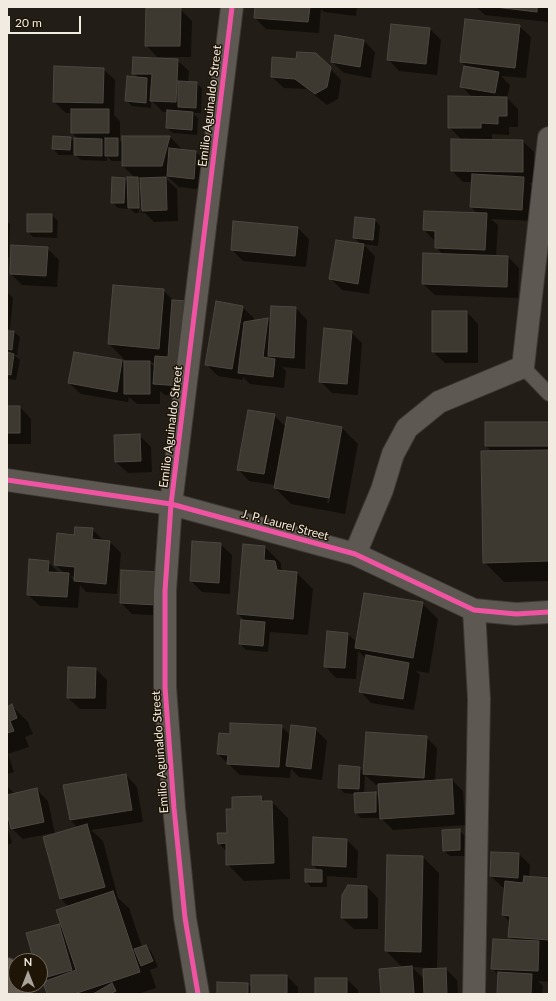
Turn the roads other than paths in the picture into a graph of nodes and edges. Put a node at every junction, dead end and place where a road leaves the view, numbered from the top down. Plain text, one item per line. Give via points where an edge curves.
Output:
1 (232, 7) edge
2 (549, 138) edge
3 (523, 367) junction
4 (549, 394) edge
5 (7, 480) edge
6 (171, 504) junction
7 (355, 554) junction
8 (474, 610) junction
9 (549, 612) edge
10 (7, 969) edge
11 (17, 994) edge
12 (198, 994) edge
13 (474, 994) edge

1 - 6 street, Emilio Aguinaldo Street
2 - 3 street
3 - 4 lane
3 - 7 street via 439,402 407,428 393,454 382,490
5 - 6 street, J. P. Laurel Street
6 - 7 street, J. P. Laurel Street
6 - 12 street, Emilio Aguinaldo Street via 166,591 165,687 185,918
7 - 8 street, J. P. Laurel Street
8 - 9 street, J. P. Laurel Street via 516,614
8 - 13 street via 479,699
10 - 11 main road

